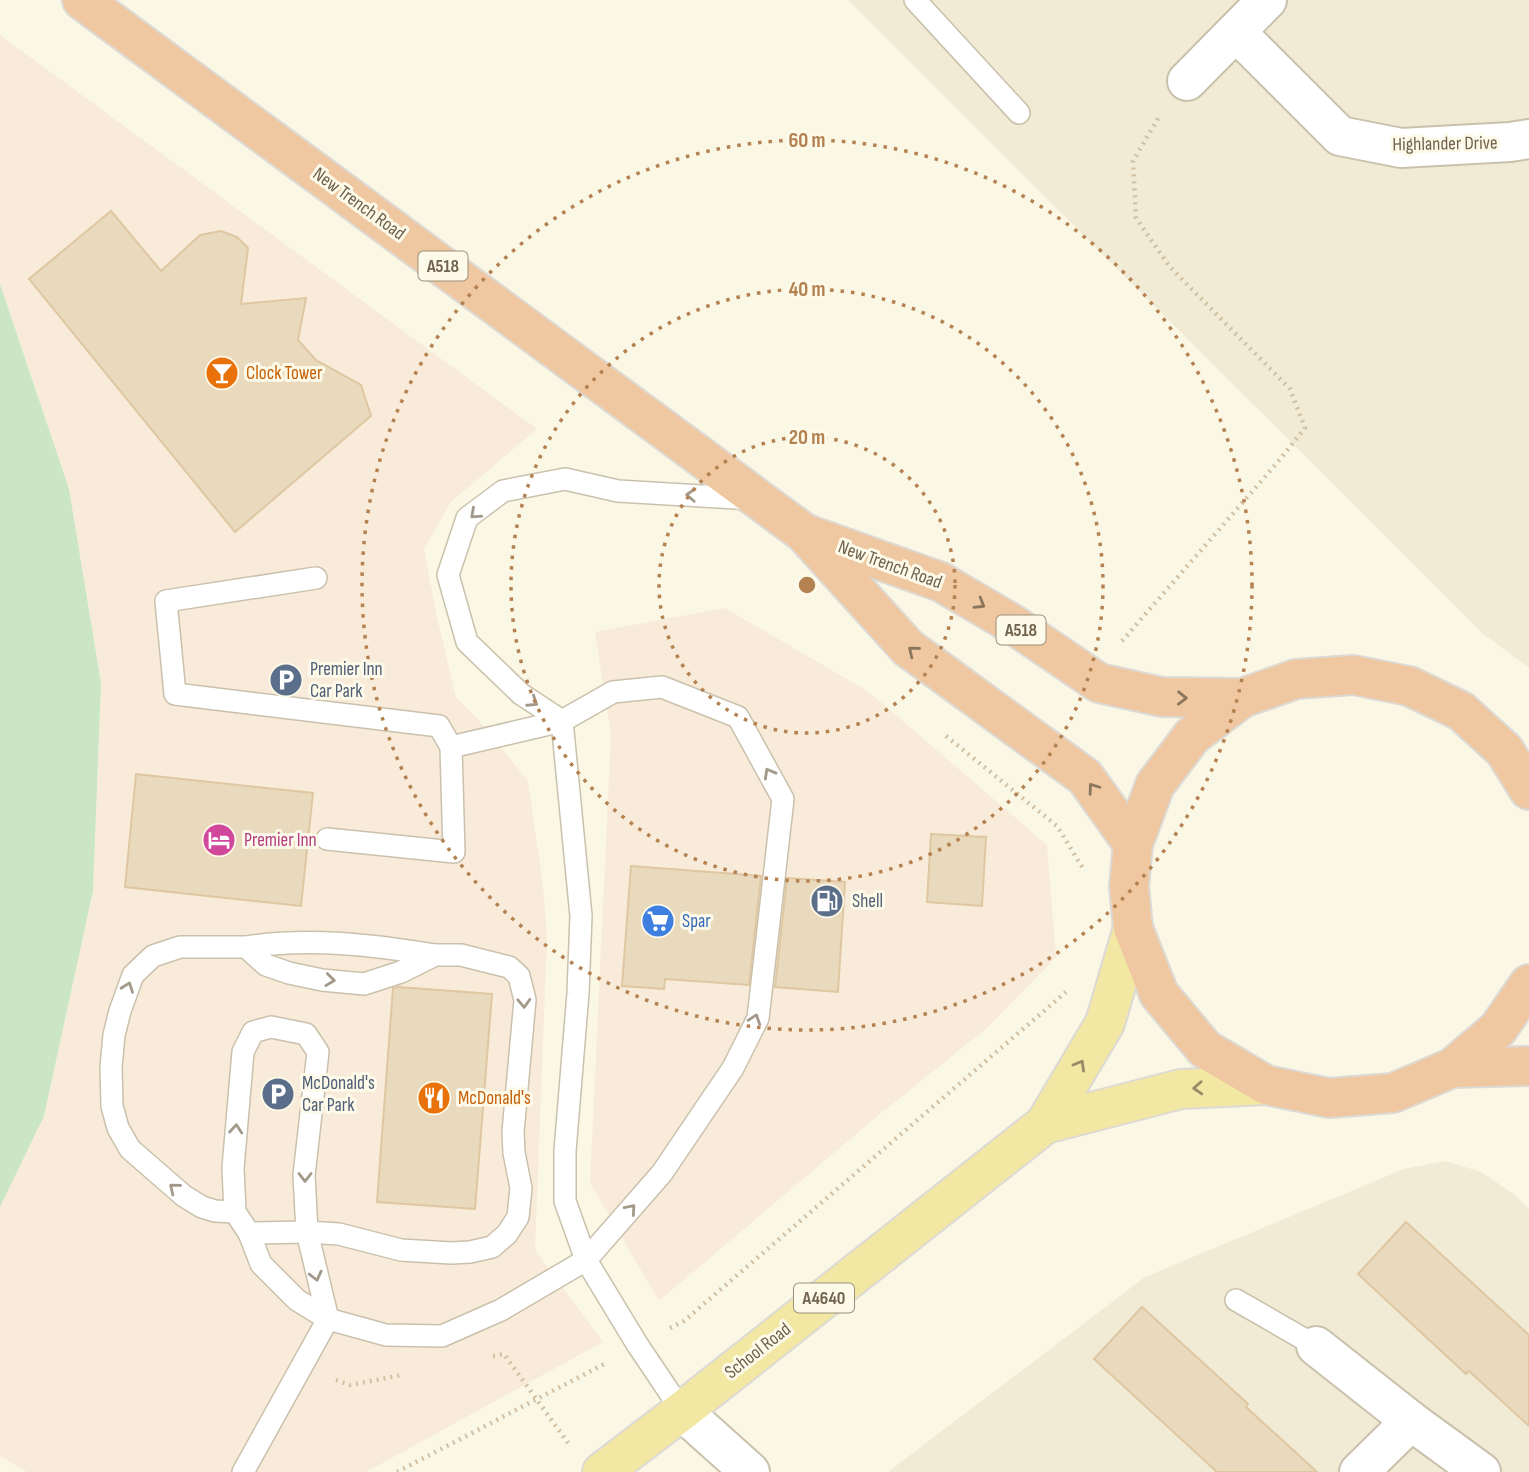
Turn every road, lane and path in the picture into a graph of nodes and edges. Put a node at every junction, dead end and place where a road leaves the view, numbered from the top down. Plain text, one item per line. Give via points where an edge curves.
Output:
1 (82, 0) edge
2 (915, 0) edge
3 (1267, 0) edge
4 (1236, 32) junction
5 (1187, 81) joint
6 (1019, 113) dead end
7 (1529, 139) edge
8 (760, 499) junction
9 (804, 533) junction
10 (316, 578) dead end
11 (1115, 649) dead end
12 (1242, 698) junction
13 (562, 721) junction
14 (939, 730) dead end
15 (452, 747) junction
16 (1529, 790) edge
17 (327, 839) dead end
18 (1133, 844) junction
19 (1084, 871) dead end
20 (1133, 928) junction
21 (246, 947) junction
22 (435, 955) junction
23 (1529, 984) edge
24 (1070, 988) dead end
25 (1529, 1066) edge
26 (1452, 1068) junction
27 (1266, 1085) junction
28 (1045, 1124) junction
29 (236, 1212) junction
30 (307, 1232) junction
31 (249, 1233) junction
32 (586, 1260) junction
33 (1236, 1300) dead end
34 (328, 1319) junction
35 (684, 1321) dead end
36 (1316, 1346) joint
37 (491, 1356) dead end
38 (608, 1362) dead end
39 (302, 1366) junction
40 (414, 1372) dead end
41 (537, 1399) junction
42 (682, 1411) junction
43 (1411, 1421) junction
44 (568, 1444) dead end
45 (243, 1472) edge
46 (397, 1472) edge
47 (602, 1472) edge
48 (750, 1472) edge
49 (1359, 1472) edge
50 (1481, 1472) edge

1 - 8 highway, New Trench Road / A518
2 - 6 lane
3 - 4 street
4 - 5 street
4 - 7 street, Highlander Drive via 1340,136 1401,148
5 - 11 path via 1133,160 1136,218 1169,266 1290,389 1305,428
8 - 9 highway, New Trench Road / A518
8 -> 13 lane via 618,491 565,479 503,491 467,518 448,575 467,642 521,694
9 -> 12 highway, New Trench Road / A518 via 942,582 1099,682 1162,697
18 -> 9 highway, New Trench Road / A518 via 1085,776 908,648
10 - 15 lane via 166,601 175,694 439,726
12 - 16 highway via 1307,678 1353,675 1409,686 1461,711 1504,750
12 - 18 highway via 1192,736 1162,775
13 - 15 lane
13 - 32 lane via 581,916 565,1201
32 -> 13 lane via 662,1173 733,1068 758,1018 783,799 738,717 662,687 612,692
14 - 19 path via 1057,826
15 - 17 lane via 454,852
18 - 20 highway via 1129,886
20 - 27 highway via 1159,994 1205,1049
28 -> 20 main road, School Road / A4640 via 1105,1023
21 - 22 lane via 335,943
21 -> 22 lane via 266,965 289,973 364,984
29 -> 21 lane via 202,1207 130,1149 112,1106 111,1067 114,1035 133,975 153,956 180,947
22 -> 30 lane via 461,955 509,967 522,985 525,1000 513,1132 521,1188 518,1217 492,1247 470,1252 401,1250 339,1234
23 - 26 highway via 1498,1029
24 - 35 path
25 - 26 highway
26 - 27 highway via 1393,1093 1329,1098
27 -> 28 main road, School Road / A4640 via 1181,1089
28 - 42 main road, School Road / A4640
29 -> 30 lane via 233,1168 243,1052 253,1032 271,1027 306,1034 318,1052 304,1175
29 - 31 lane
30 - 31 lane
30 -> 34 lane
31 - 34 lane via 261,1264 297,1300
32 - 34 lane via 501,1310 442,1336 386,1335
32 - 42 lane
33 - 36 lane
34 - 39 lane
36 - 43 street
37 - 41 path via 504,1354
38 - 41 path
39 - 40 path via 350,1385
39 - 45 lane
41 - 44 path
41 - 46 path
42 - 47 main road, School Road / A4640
42 - 48 street
43 - 49 street
43 - 50 street

